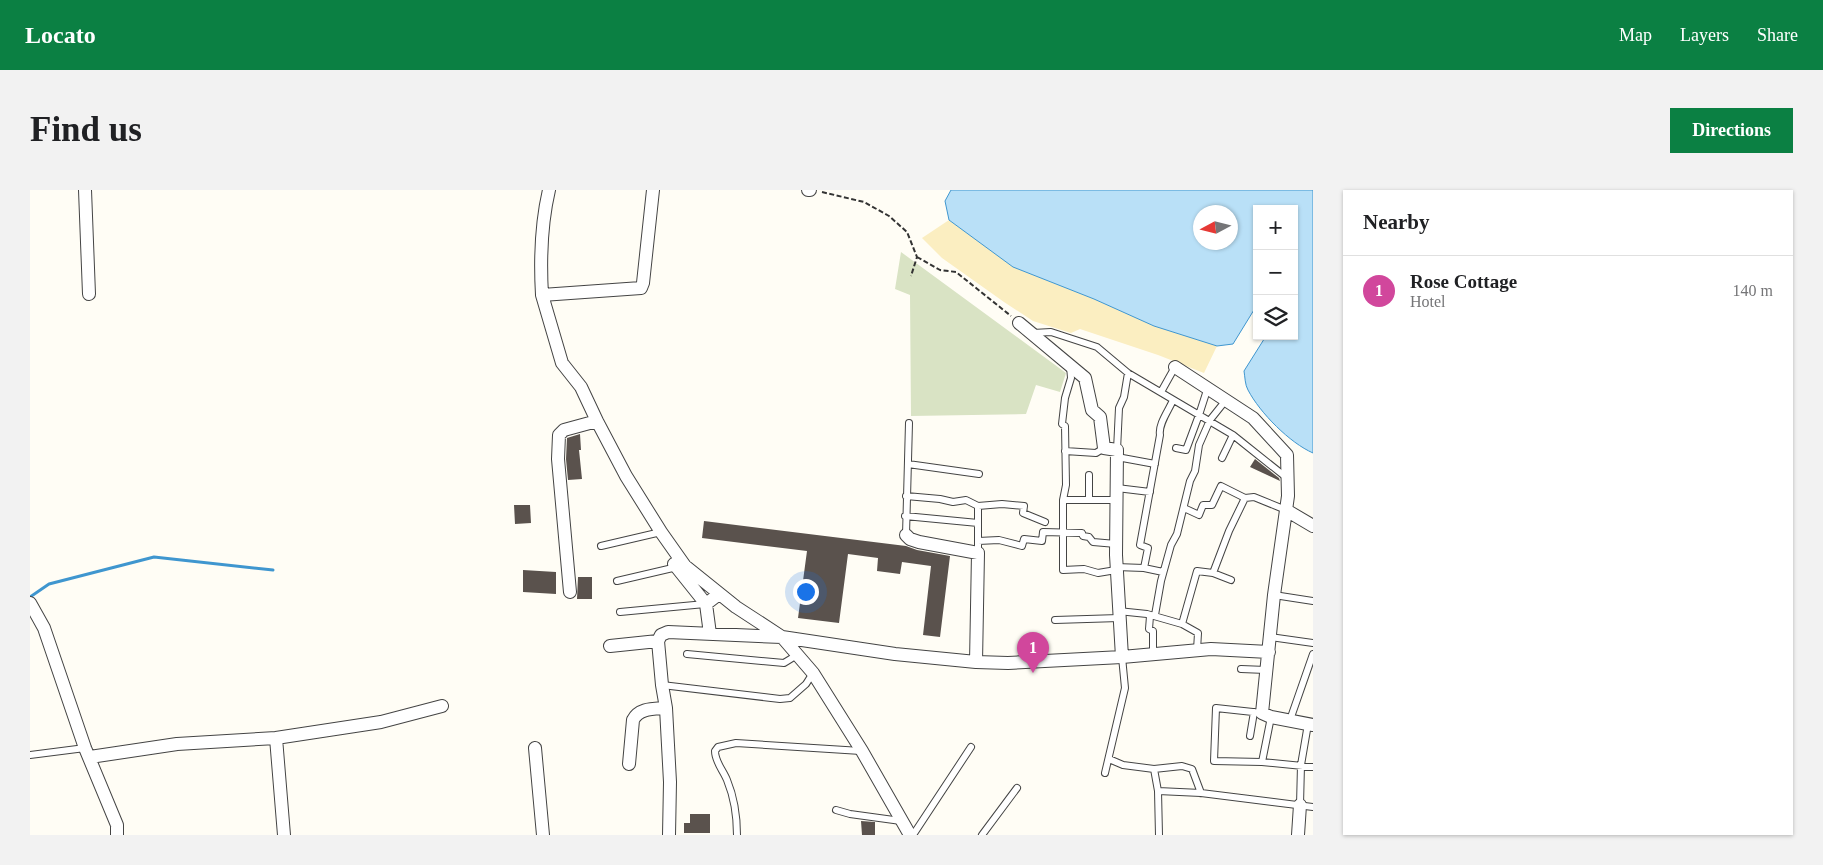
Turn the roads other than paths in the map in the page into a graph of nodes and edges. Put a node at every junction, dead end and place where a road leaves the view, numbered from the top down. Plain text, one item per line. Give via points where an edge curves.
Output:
1 (86, 190) edge
2 (549, 190) edge
3 (653, 190) edge
4 (89, 294) dead end
5 (542, 295) junction
6 (1019, 323) road end
7 (1032, 333) junction
8 (1070, 364) junction
9 (1175, 366) joint
10 (1128, 373) junction
11 (1208, 387) junction
12 (1161, 392) junction
13 (1173, 400) junction
14 (1222, 405) dead end
15 (1200, 415) junction
16 (1210, 420) junction
17 (597, 421) junction
18 (909, 423) dead end
19 (1233, 435) junction
20 (1176, 448) dead end
21 (1065, 451) junction
22 (1113, 452) junction
23 (1222, 458) dead end
24 (908, 464) junction
25 (1155, 464) junction
26 (979, 474) dead end
27 (1089, 476) dead end
28 (1289, 478) junction
29 (1150, 492) junction
30 (1116, 494) junction
31 (906, 496) junction
32 (1245, 498) junction
33 (1063, 500) junction
34 (1089, 500) junction
35 (633, 502) dead end
36 (978, 506) junction
37 (1184, 508) junction
38 (1286, 510) junction
39 (905, 516) junction
40 (1045, 522) dead end
41 (978, 523) junction
42 (1313, 526) edge
43 (1062, 532) junction
44 (657, 533) junction
45 (906, 535) joint
46 (1116, 544) junction
47 (601, 546) dead end
48 (978, 547) junction
49 (681, 567) junction
50 (1116, 568) junction
51 (1144, 568) junction
52 (1163, 572) junction
53 (1213, 574) junction
54 (1231, 580) dead end
55 (617, 581) dead end
56 (570, 592) dead end
57 (719, 594) junction
58 (1274, 595) junction
59 (1313, 602) edge
60 (30, 603) edge
61 (706, 604) junction
62 (620, 612) dead end
63 (1119, 614) junction
64 (1150, 616) junction
65 (1055, 620) dead end
66 (1182, 624) junction
67 (710, 634) junction
68 (782, 637) junction
69 (1270, 637) junction
70 (658, 641) junction
71 (1313, 643) edge
72 (610, 646) dead end
73 (1197, 650) junction
74 (1269, 652) junction
75 (686, 654) dead end
76 (1153, 654) junction
77 (1313, 654) edge
78 (797, 655) junction
79 (1122, 657) junction
80 (976, 662) junction
81 (1240, 669) dead end
82 (1266, 670) junction
83 (813, 673) junction
84 (662, 684) junction
85 (442, 706) dead end
86 (666, 708) junction
87 (1262, 714) junction
88 (1290, 720) junction
89 (1310, 725) edge
90 (1250, 736) dead end
91 (276, 738) junction
92 (970, 747) dead end
93 (534, 748) dead end
94 (862, 751) junction
95 (88, 753) junction
96 (30, 755) edge
97 (1109, 759) junction
98 (1262, 762) junction
99 (629, 764) dead end
100 (1300, 765) junction
101 (1313, 767) edge
102 (1154, 769) junction
103 (1105, 773) dead end
104 (1017, 788) dead end
105 (1158, 790) junction
106 (1201, 793) junction
107 (1307, 806) edge
108 (836, 810) dead end
109 (901, 821) junction
110 (117, 835) edge
111 (284, 835) edge
112 (544, 835) edge
113 (669, 835) edge
114 (738, 835) edge
115 (912, 835) edge
116 (982, 835) edge
117 (1159, 835) edge
118 (1298, 835) edge

1 - 4 street
2 - 5 street via 540,260
3 - 5 street via 641,288
5 - 17 street via 562,363 581,387
6 - 7 street
7 - 8 street
7 - 10 lane via 1051,332 1097,347
8 - 21 lane via 1071,378 1062,424 1065,426
8 - 22 street via 1086,378 1092,410 1100,417
9 - 11 street
9 - 12 lane
10 - 12 lane
10 - 22 lane
11 - 15 lane
11 - 28 street via 1253,418 1287,455
12 - 13 lane
13 - 15 lane
13 - 25 lane via 1161,425
14 - 16 lane
15 - 16 lane
15 - 20 lane via 1186,450
16 - 19 lane
16 - 37 lane via 1199,445
17 - 44 street
17 - 56 street via 564,430 559,435 558,459
18 - 24 lane
19 - 23 lane
19 - 28 lane
21 - 22 lane
21 - 33 lane
22 - 25 lane
22 - 30 street
24 - 26 lane
24 - 31 lane
25 - 29 lane
27 - 34 lane
28 - 38 street
29 - 30 lane
29 - 51 lane via 1140,545 1148,548
30 - 34 lane
30 - 46 street
31 - 36 lane via 953,502 966,500
31 - 39 lane
32 - 37 lane via 1221,486 1212,505 1203,505 1199,515
32 - 38 lane via 1254,497
32 - 53 lane
33 - 34 lane
33 - 43 lane
35 - 44 street
36 - 40 lane via 1024,506 1024,513
36 - 41 lane
37 - 52 lane
38 - 42 street
38 - 58 street
39 - 41 lane
39 - 45 lane
41 - 48 lane
43 - 46 lane via 1082,533 1092,542
43 - 48 lane via 1043,532 1042,541 1024,539 1022,546 999,540
43 - 50 lane via 1063,570 1084,569 1098,573
44 - 47 lane
44 - 49 street
45 - 48 street via 919,542
46 - 50 street
48 - 80 street
49 - 55 lane
49 - 57 street
49 - 61 street
50 - 51 lane
50 - 63 street
51 - 52 lane
52 - 64 lane via 1155,615
53 - 54 lane
53 - 66 lane via 1197,571
57 - 61 street
57 - 68 street
58 - 59 lane
58 - 69 street
60 - 95 street via 44,628
61 - 62 lane
61 - 67 street
63 - 64 lane
63 - 65 lane
63 - 79 street
64 - 66 lane
64 - 76 lane
66 - 73 lane via 1198,633
67 - 68 street
67 - 70 street via 668,632
68 - 78 street
68 - 80 street
69 - 71 lane
69 - 74 street
70 - 72 street
70 - 84 street
73 - 74 street
73 - 76 street
74 - 82 street
75 - 78 lane via 784,663
76 - 79 street
77 - 88 lane
78 - 83 street
79 - 80 street
79 - 97 lane via 1125,688
81 - 82 lane
82 - 87 street
83 - 84 lane via 790,698 780,699
83 - 94 street
84 - 86 street
85 - 91 street via 381,722
86 - 99 street via 646,710 635,716
86 - 113 street
87 - 88 street
87 - 90 lane
87 - 98 lane
87 - 98 lane via 1216,708 1214,761
88 - 89 street
89 - 100 lane
91 - 95 street
91 - 111 street
92 - 115 lane
93 - 112 street
94 - 109 street
94 - 114 lane via 736,743 718,747 715,757 734,801
95 - 96 lane
95 - 110 street via 117,825
97 - 102 lane via 1124,765
97 - 103 lane
98 - 100 lane
100 - 101 lane
100 - 107 lane
102 - 105 lane
102 - 106 lane via 1192,768
104 - 116 lane
105 - 106 lane
105 - 117 lane
106 - 107 lane
107 - 118 street
108 - 109 lane
109 - 115 street

